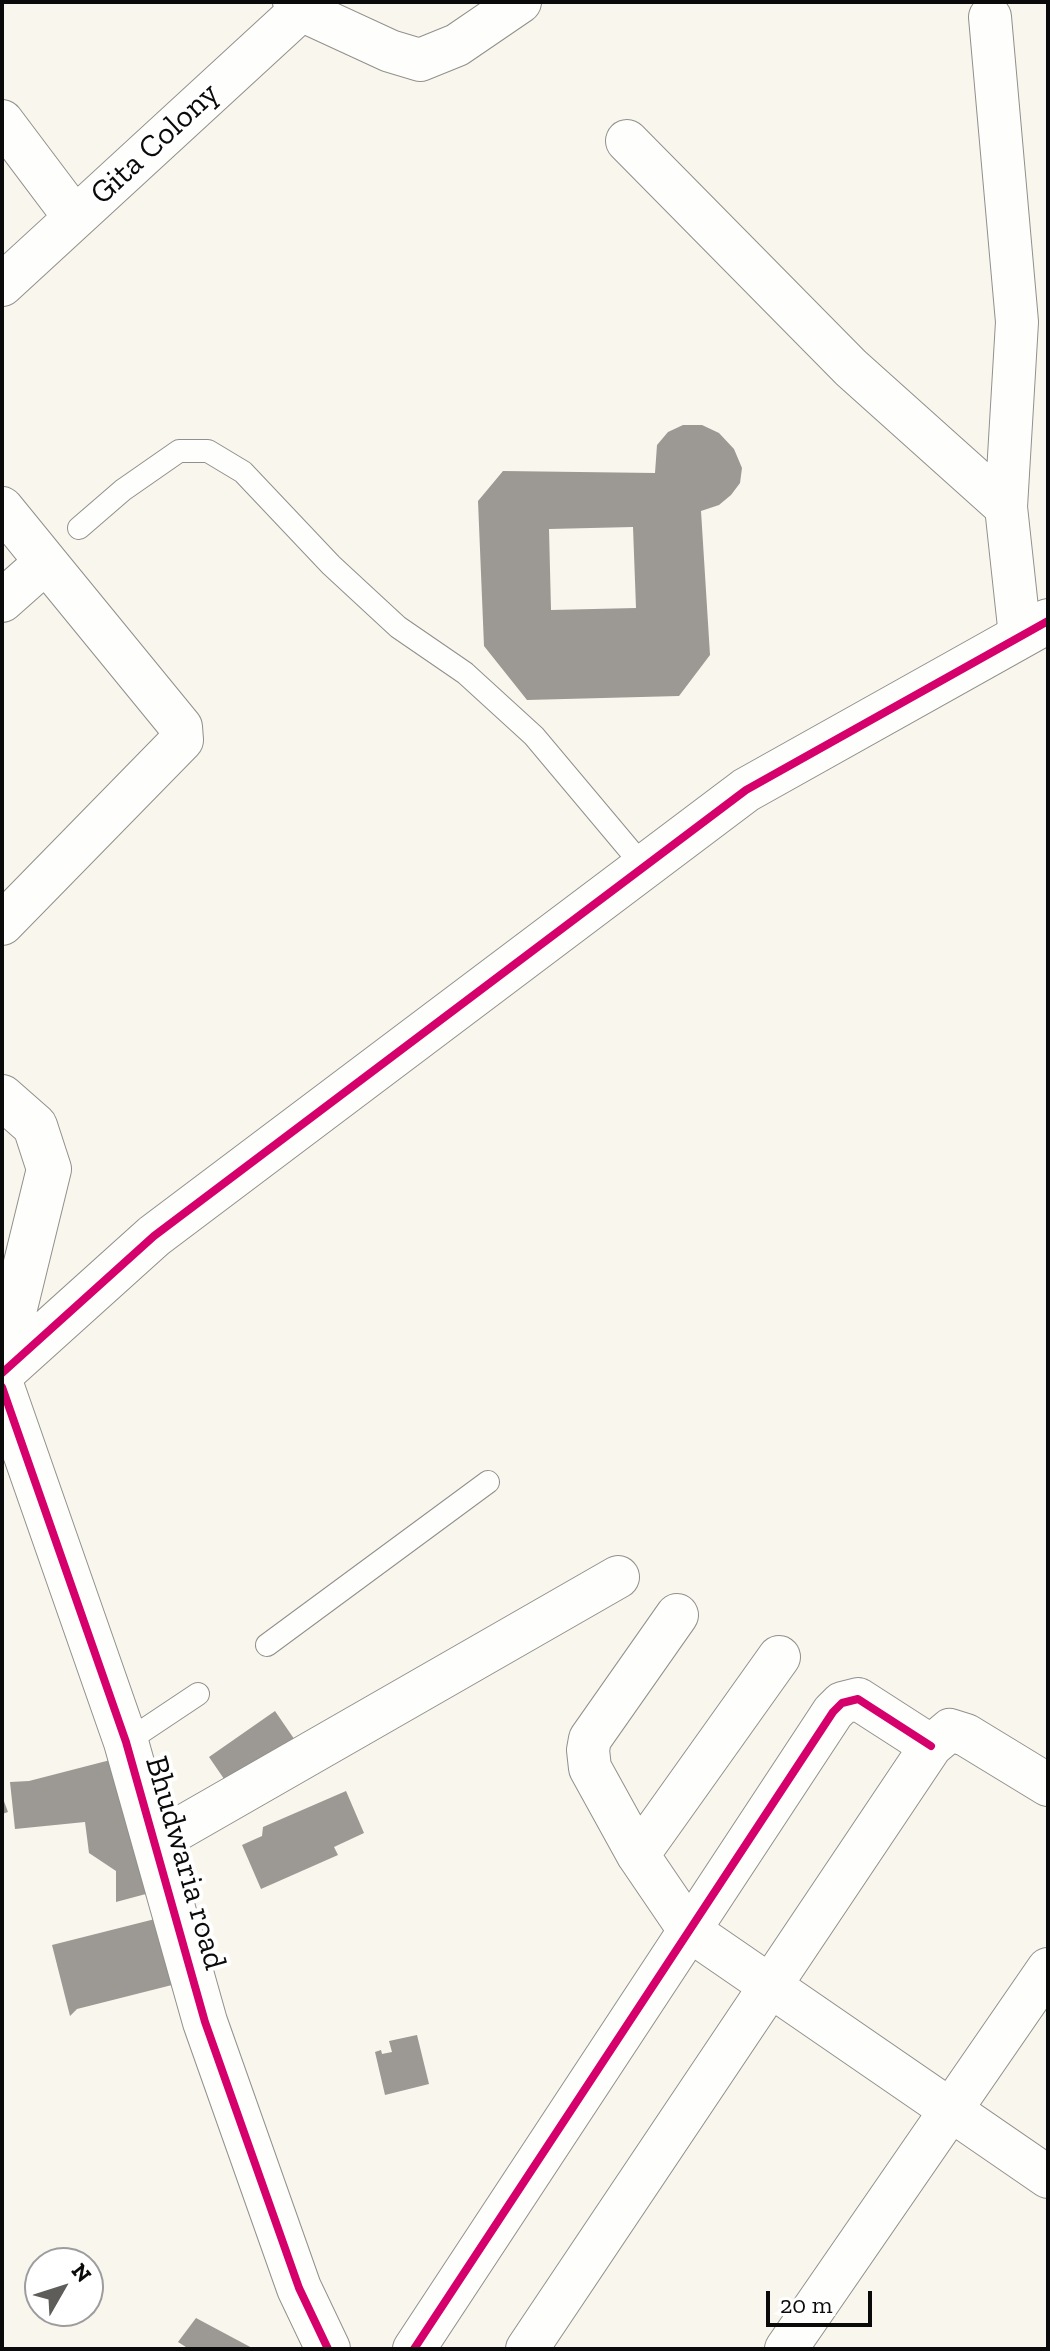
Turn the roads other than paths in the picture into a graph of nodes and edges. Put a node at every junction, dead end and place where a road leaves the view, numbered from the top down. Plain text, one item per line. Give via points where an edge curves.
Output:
1 (520, 2) edge
2 (298, 6) edge
3 (991, 7) edge
4 (2, 121) edge
5 (627, 141) dead end
6 (75, 218) junction
7 (2, 285) edge
8 (1006, 507) junction
9 (2, 508) edge
10 (79, 528) dead end
11 (46, 562) junction
12 (2, 601) edge
13 (1034, 629) edge
14 (644, 867) junction
15 (2, 924) edge
16 (2, 1097) edge
17 (2, 1361) edge
18 (2, 1373) edge
19 (2, 1387) edge
20 (488, 1482) dead end
21 (618, 1577) dead end
22 (677, 1615) dead end
23 (267, 1645) dead end
24 (779, 1657) dead end
25 (198, 1694) dead end
26 (126, 1742) junction
27 (931, 1746) junction
28 (1048, 1785) edge
29 (154, 1843) junction
30 (638, 1855) junction
31 (689, 1930) junction
32 (1048, 1969) edge
33 (769, 1987) junction
34 (950, 2111) junction
35 (1048, 2177) edge
36 (328, 2349) edge
37 (414, 2349) edge
38 (527, 2349) edge
39 (786, 2349) edge

1 - 2 street via 457,45 420,60
2 - 6 street, Gita Colony
3 - 8 street via 1017,322
4 - 6 street
5 - 8 street via 851,368
6 - 7 street, Gita Colony
8 - 13 street
9 - 11 street
10 - 14 lane via 179,451 208,451 232,465 398,627 465,673 534,736
11 - 12 street
11 - 15 street via 181,727 182,740
13 - 14 street via 746,790
14 - 18 street via 154,1236
16 - 17 street via 35,1126 49,1169
19 - 26 street, Bhudwaria road
20 - 23 lane
21 - 29 street
22 - 30 street via 590,1739 588,1750 590,1768
24 - 30 street
25 - 26 lane
26 - 29 street, Bhudwaria road
27 - 28 street via 950,1730 966,1735
27 - 31 street via 858,1699 842,1703
27 - 33 street
29 - 36 street, Bhudwaria road via 205,2022 299,2288
30 - 31 street
31 - 33 street
31 - 37 street
32 - 34 street
33 - 34 street
33 - 38 street
34 - 35 street
34 - 39 street

